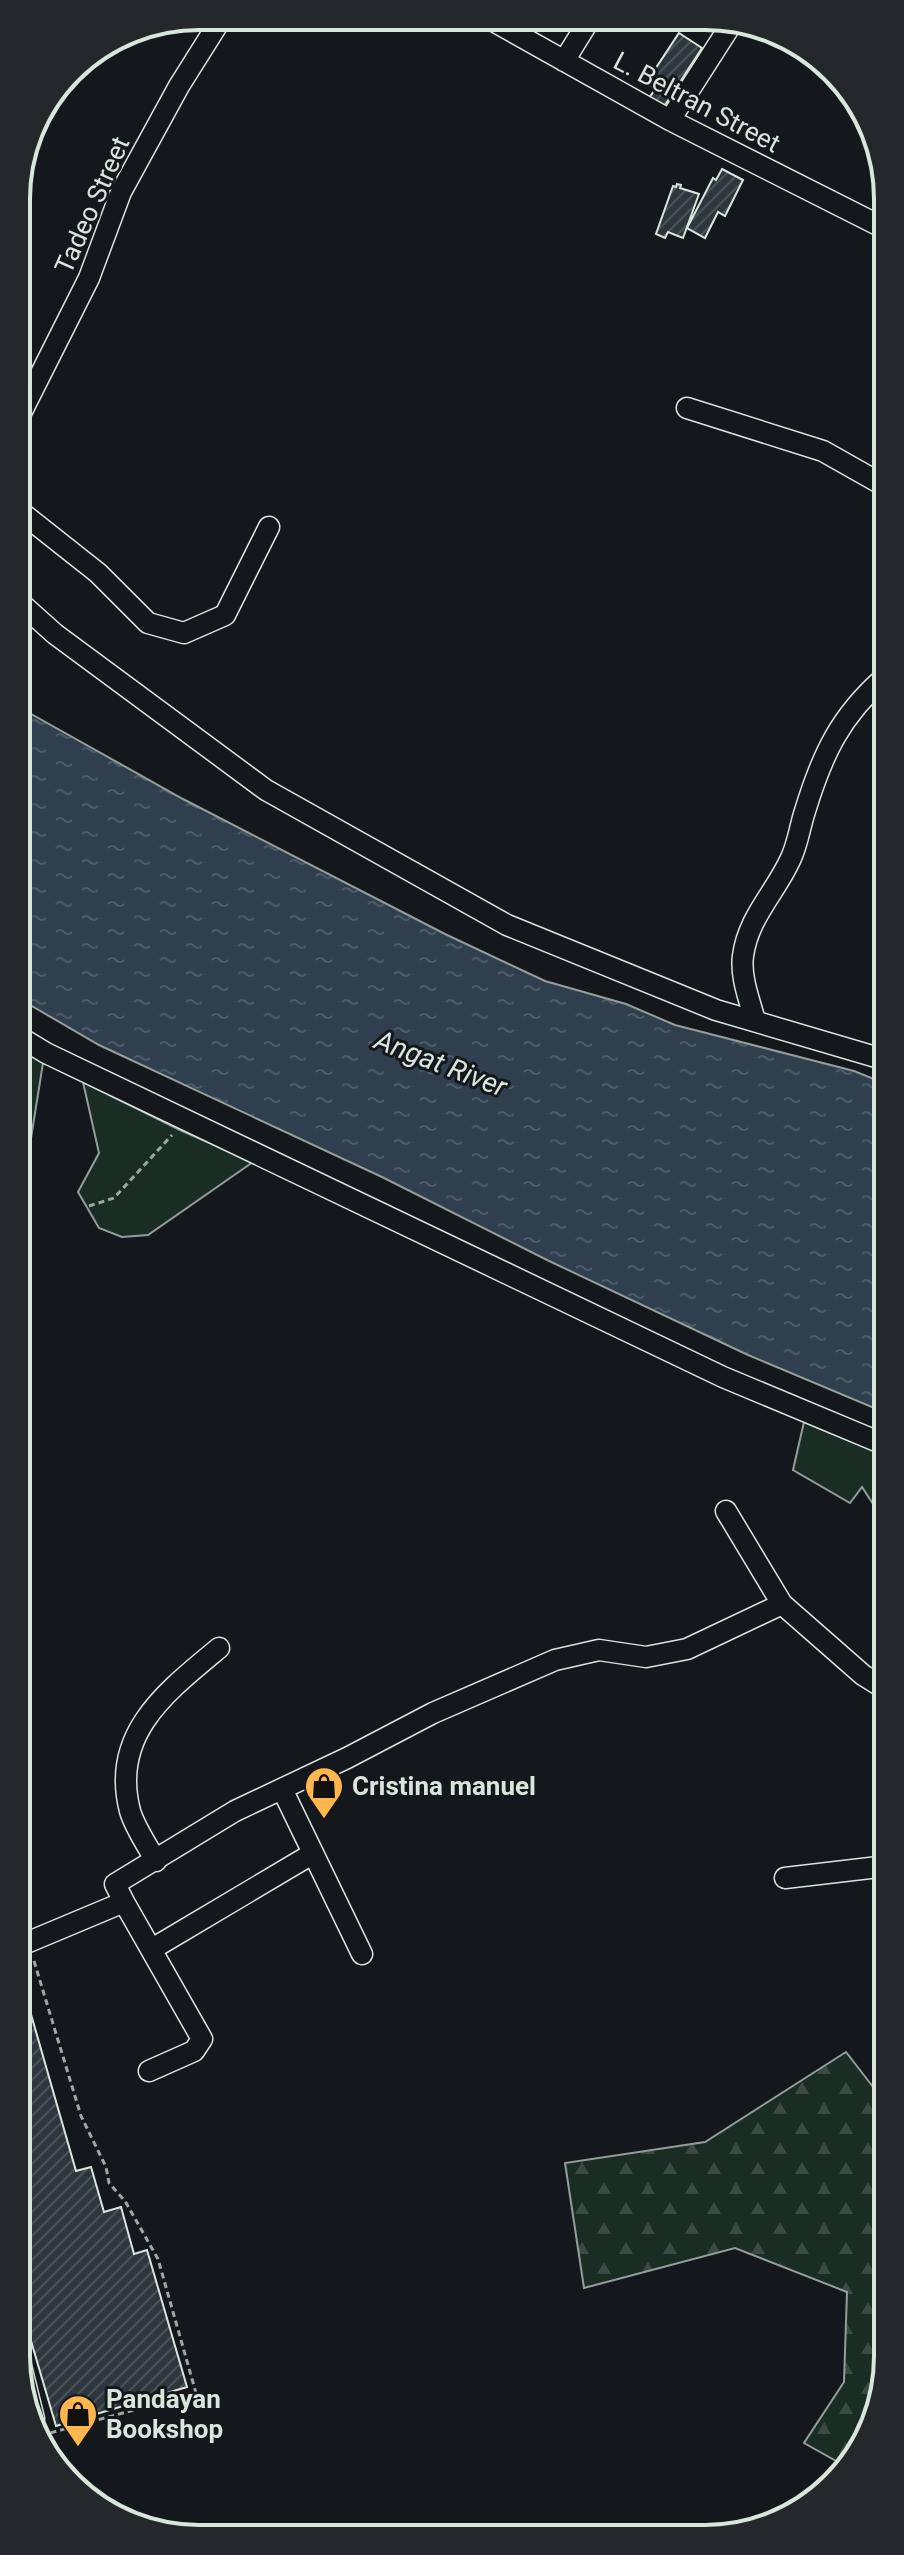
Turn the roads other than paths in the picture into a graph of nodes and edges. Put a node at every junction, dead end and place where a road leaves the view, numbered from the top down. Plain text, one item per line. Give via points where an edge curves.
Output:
1 (214, 30) edge
2 (509, 30) edge
3 (583, 30) edge
4 (727, 31) edge
5 (564, 61) junction
6 (670, 120) junction
7 (874, 223) edge
8 (30, 395) edge
9 (687, 408) dead end
10 (874, 480) edge
11 (30, 519) edge
12 (269, 527) dead end
13 (30, 612) edge
14 (874, 687) edge
15 (755, 1021) junction
16 (30, 1043) edge
17 (874, 1056) edge
18 (874, 1440) edge
19 (726, 1511) dead end
20 (782, 1604) junction
21 (219, 1648) dead end
22 (874, 1682) edge
23 (282, 1789) junction
24 (312, 1854) junction
25 (156, 1861) junction
26 (874, 1868) edge
27 (785, 1878) dead end
28 (124, 1902) junction
29 (30, 1941) edge
30 (152, 1949) junction
31 (362, 1954) dead end
32 (149, 2071) dead end

1 - 8 street, Tadeo Street via 121,192 89,278
2 - 5 street, L. Beltran Street
3 - 5 street
4 - 6 street
5 - 6 street, L. Beltran Street
6 - 7 street, L. Beltran Street
9 - 10 street via 823,451
11 - 12 street via 98,573 148,623 184,633 225,615
13 - 15 street via 266,790 507,925
14 - 15 street via 836,732 791,858 747,934 742,959
15 - 17 street
16 - 18 street via 723,1377
19 - 20 street
20 - 22 street
20 - 23 street via 687,1649 646,1657 599,1650 555,1660 433,1713
21 - 25 street via 167,1692 139,1727 124,1778 131,1814
23 - 24 street
23 - 25 street via 235,1811
24 - 30 street
24 - 31 street
25 - 28 street via 115,1884
26 - 27 street
28 - 29 street
28 - 30 street
30 - 32 street via 202,2039 194,2051

